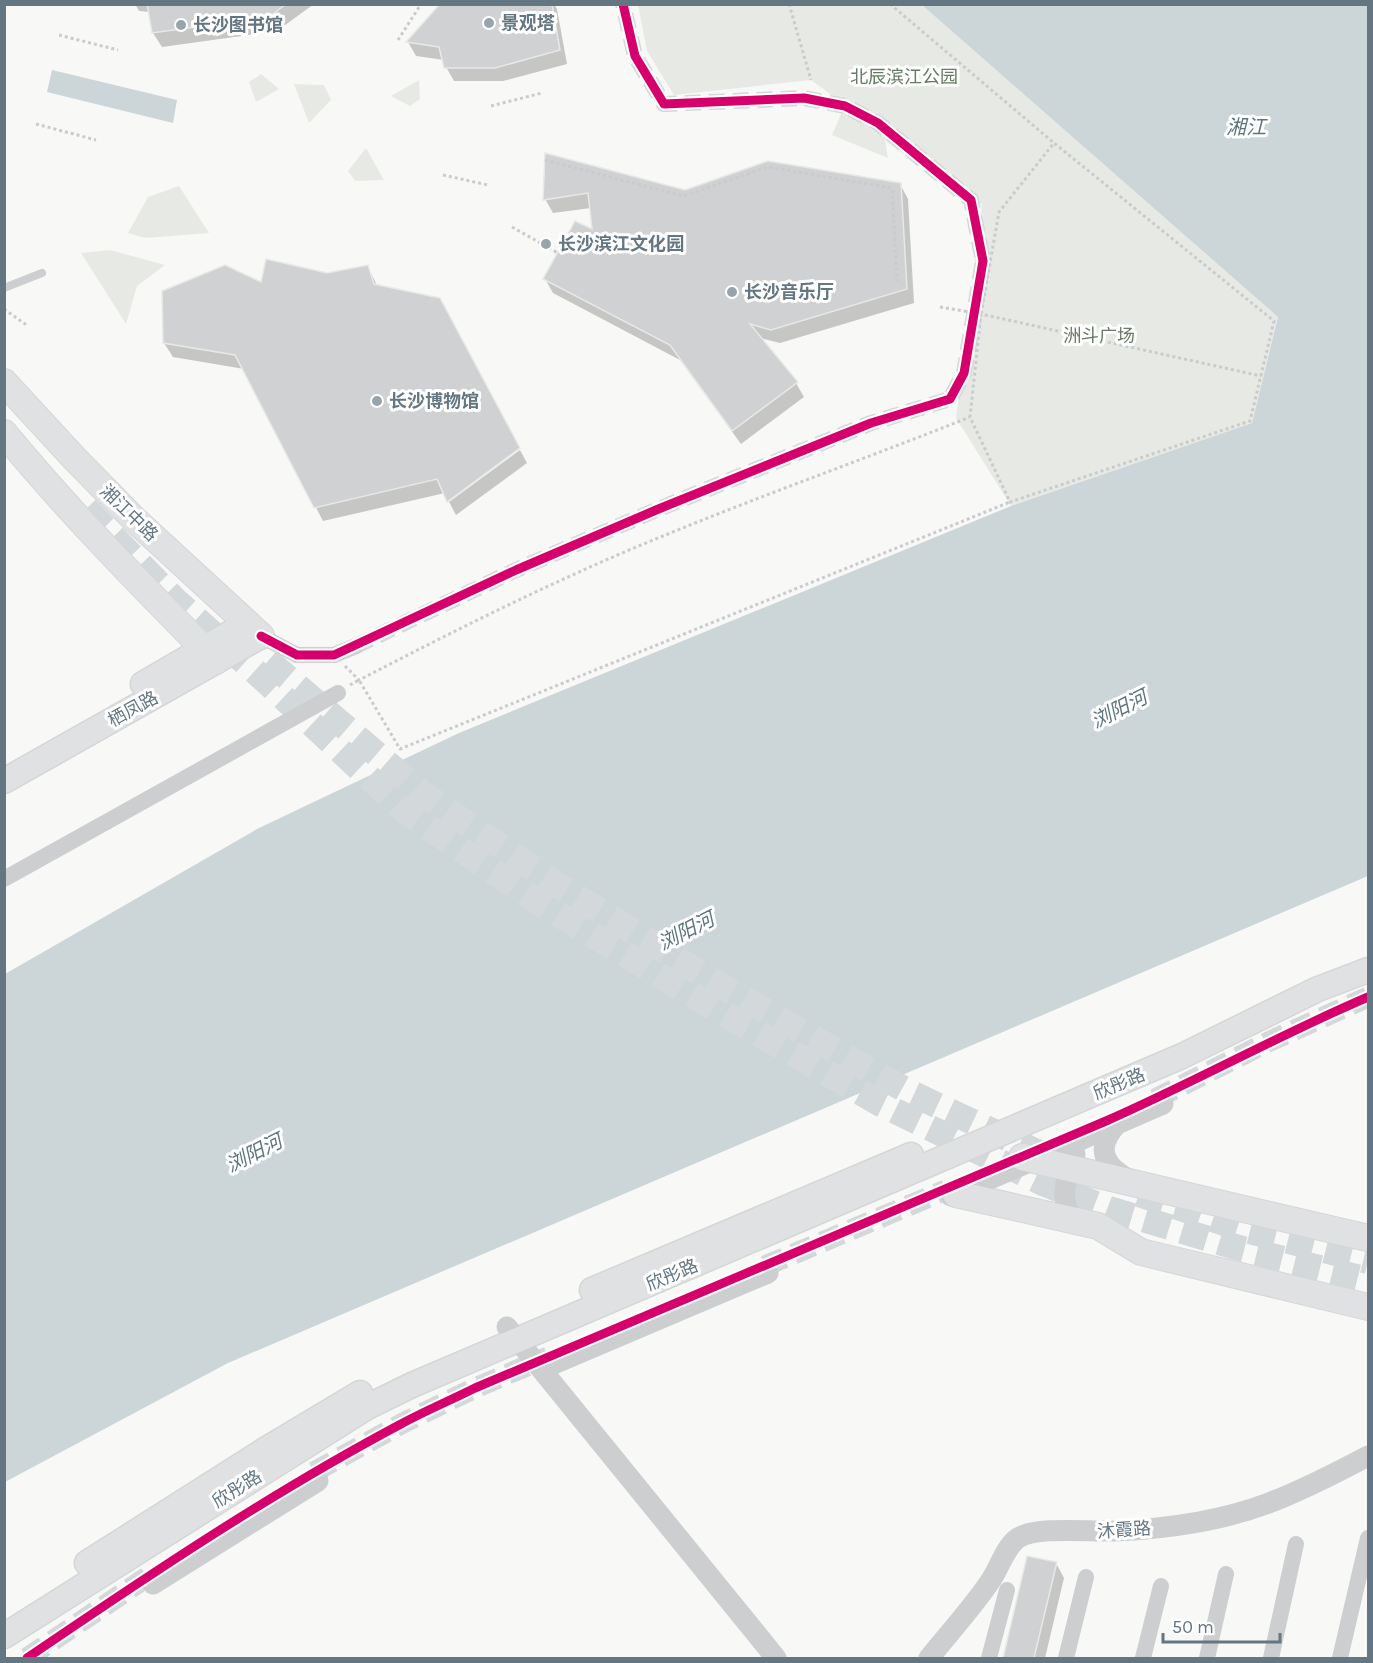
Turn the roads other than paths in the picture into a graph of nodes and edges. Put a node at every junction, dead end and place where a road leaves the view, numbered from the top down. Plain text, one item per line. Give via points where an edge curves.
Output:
1 (42, 273) dead end
2 (4, 288) edge
3 (4, 382) edge
4 (4, 433) edge
5 (254, 629) junction
6 (356, 646) tunnel mouth
7 (210, 655) junction
8 (338, 693) road end
9 (4, 763) edge
10 (4, 781) edge
11 (4, 879) edge
12 (1368, 953) edge
13 (1368, 970) edge
14 (1159, 1102) tunnel mouth
15 (1112, 1123) junction
16 (1086, 1137) junction
17 (1028, 1159) junction
18 (1070, 1168) junction
19 (1141, 1185) junction
20 (950, 1194) joint
21 (1074, 1220) junction
22 (1368, 1238) edge
23 (766, 1269) tunnel mouth
24 (1368, 1307) edge
25 (508, 1335) junction
26 (549, 1361) tunnel mouth
27 (1368, 1456) edge
28 (1368, 1466) edge
29 (316, 1477) tunnel mouth
30 (1368, 1538) edge
31 (1296, 1544) dead end
32 (1226, 1574) dead end
33 (1086, 1577) dead end
34 (151, 1579) tunnel mouth
35 (1161, 1586) dead end
36 (1007, 1590) dead end
37 (4, 1616) edge
38 (4, 1636) edge
39 (764, 1659) edge
40 (776, 1659) edge
41 (929, 1659) edge
42 (937, 1659) edge
43 (989, 1659) edge
44 (1066, 1659) edge
45 (1143, 1659) edge
46 (1207, 1659) edge
47 (1270, 1659) edge
48 (1340, 1659) edge

1 - 2 lane
3 - 5 main road, 湘江中路 via 135,520
4 - 7 main road via 90,532
5 - 6 street via 297,655 334,655
5 - 7 main road, 栖凤路
7 - 9 main road, 栖凤路
7 - 10 main road, 栖凤路
8 - 11 street
12 - 25 main road, 欣彤路
13 - 25 main road, 欣彤路 via 1318,989 1161,1066
14 - 15 street
15 - 16 street
15 - 17 street
15 - 19 street via 1104,1143 1107,1162
16 - 17 street
16 - 18 street
17 - 18 main road
17 - 20 street
18 - 19 main road
18 - 21 street via 1065,1207
19 - 22 main road
20 - 21 main road
21 - 24 main road via 1098,1226 1141,1252
23 - 26 street
25 - 37 main road, 欣彤路 via 405,1371 360,1393
25 - 38 main road, 欣彤路 via 367,1407
25 - 39 street
25 - 40 street
27 - 41 street, 沐霞路 via 1269,1503 1223,1516 1113,1532 1026,1534 1011,1545 991,1580
28 - 42 street, 沐霞路 via 1273,1510 1226,1523 1170,1535 1113,1540 1028,1540 1019,1546 997,1583
29 - 34 street
30 - 48 street
31 - 47 street
32 - 46 street
33 - 44 street
35 - 45 street
36 - 43 street

